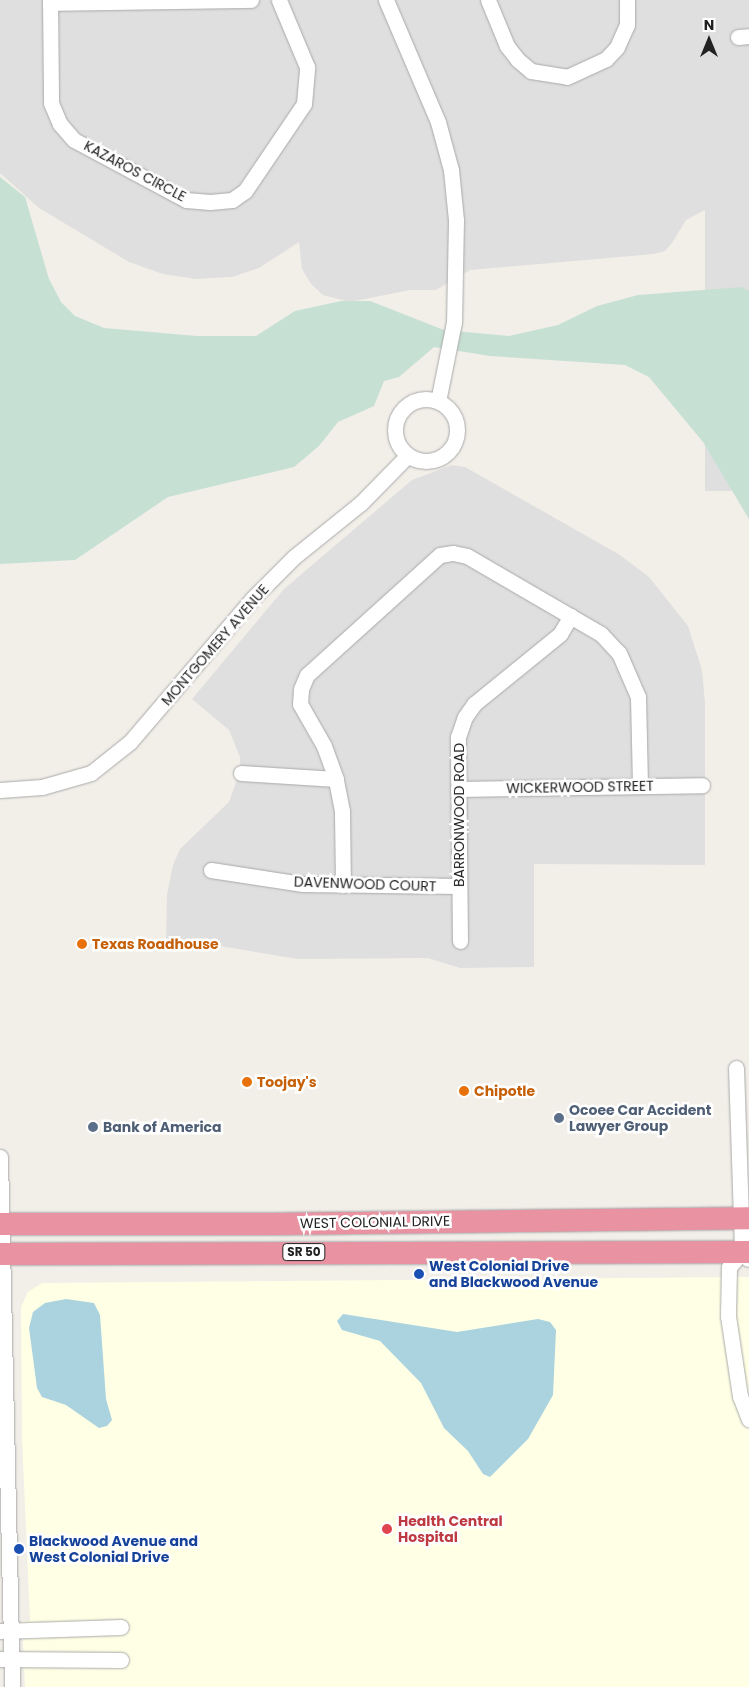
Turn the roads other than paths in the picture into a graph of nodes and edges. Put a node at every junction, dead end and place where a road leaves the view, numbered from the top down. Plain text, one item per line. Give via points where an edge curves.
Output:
1 (251, 0) edge
2 (279, 0) edge
3 (386, 0) edge
4 (488, 0) edge
5 (626, 0) edge
6 (50, 2) edge
7 (438, 401) junction
8 (408, 455) junction
9 (571, 616) junction
10 (241, 773) dead end
11 (336, 779) junction
12 (702, 785) dead end
13 (640, 786) junction
14 (458, 788) junction
15 (0, 790) edge
16 (211, 870) dead end
17 (343, 885) junction
18 (460, 886) junction
19 (460, 941) dead end
20 (736, 1068) dead end
21 (0, 1157) edge
22 (745, 1218) edge
23 (1, 1224) edge
24 (2, 1254) edge
25 (747, 1255) edge
26 (749, 1419) edge
27 (121, 1626) dead end
28 (6, 1631) edge
29 (6, 1659) edge
30 (121, 1660) dead end
31 (12, 1687) edge

1 - 6 street
2 - 6 street, KAZAROS CIRCLE via 307,66 304,104 245,190 232,200 210,202 186,200 74,140 60,124 50,103
3 - 7 street via 438,122 451,170 456,220 454,322
4 - 5 street via 507,46 518,60 531,71 567,77 606,59 617,47 627,25
7 - 8 street via 416,400 402,410 397,420 398,441
7 - 8 street via 454,416 457,426 453,446 440,458 429,461
8 - 15 street, MONTGOMERY AVENUE via 361,503 294,557 259,592 130,742 91,773 42,787
9 - 11 street via 467,556 453,553 440,556 307,675 300,704 324,746
9 - 13 street via 601,634 618,653 638,697
9 - 14 street, BARRONWOOD ROAD via 560,634 474,704 465,717 458,737
10 - 11 street
11 - 17 street via 342,811
12 - 13 street, WICKERWOOD STREET
13 - 14 street, WICKERWOOD STREET
14 - 18 street, BARRONWOOD ROAD
16 - 17 street, DAVENWOOD COURT via 303,884
17 - 18 street, DAVENWOOD COURT
18 - 19 street, BARRONWOOD ROAD
20 - 22 street
21 - 23 street
22 - 23 highway, WEST COLONIAL DRIVE / SR 50
22 - 25 street
23 - 24 street
24 - 25 highway, WEST COLONIAL DRIVE / SR 50
24 - 28 street
25 - 26 street via 729,1267 728,1316 740,1396
27 - 28 street
28 - 29 street
29 - 30 street
29 - 31 street

